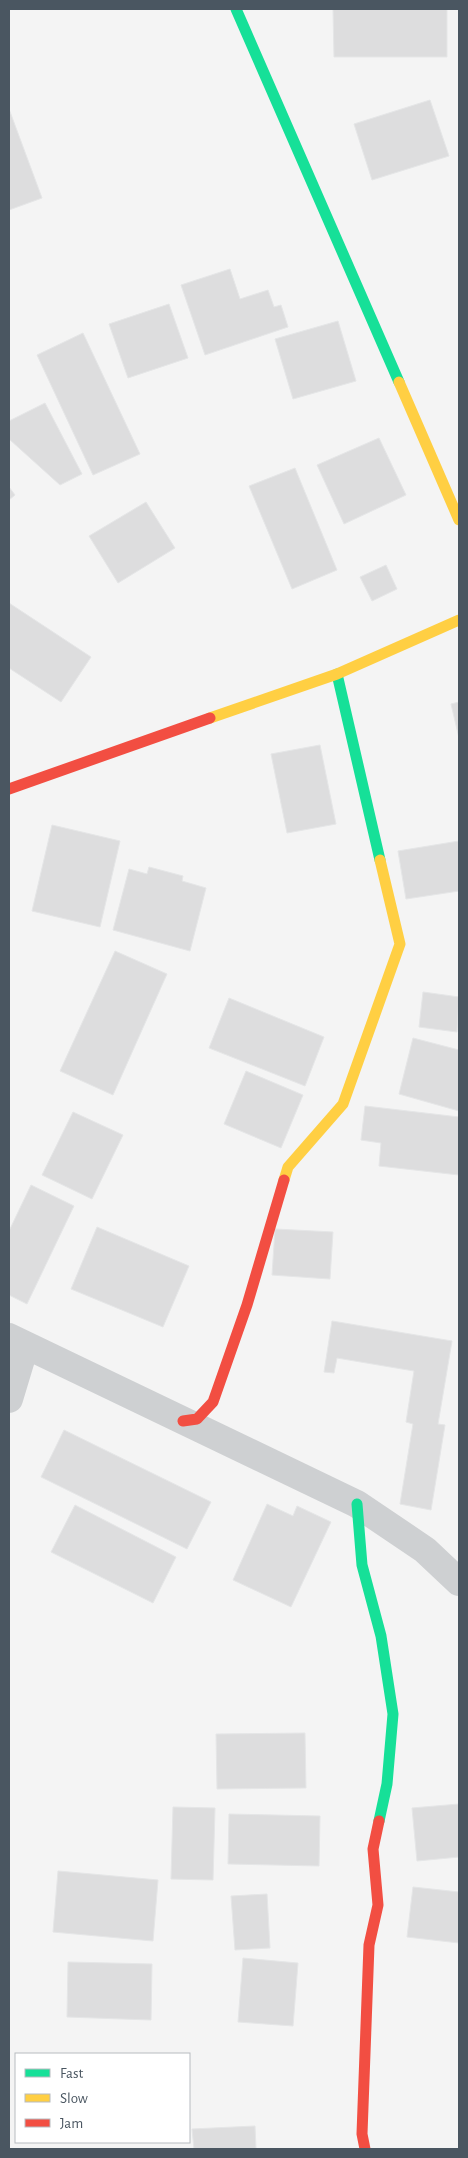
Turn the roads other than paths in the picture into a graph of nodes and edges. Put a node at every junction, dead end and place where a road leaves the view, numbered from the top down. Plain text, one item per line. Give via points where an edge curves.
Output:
1 (242, 14) edge
2 (459, 520) edge
3 (459, 620) edge
4 (337, 674) junction
5 (9, 789) edge
6 (17, 1341) edge
7 (9, 1399) edge
8 (183, 1421) junction
9 (357, 1504) junction
10 (459, 1582) edge
11 (365, 2149) edge

1 - 2 street
3 - 4 street
4 - 5 street
4 - 8 street via 400,944 343,1104 288,1166 247,1305 213,1402 197,1419
6 - 7 street
6 - 8 street
8 - 9 street
9 - 10 street via 425,1550
9 - 11 street via 362,1565 381,1636 393,1714 387,1784 373,1849 378,1905 369,1945 362,2134

